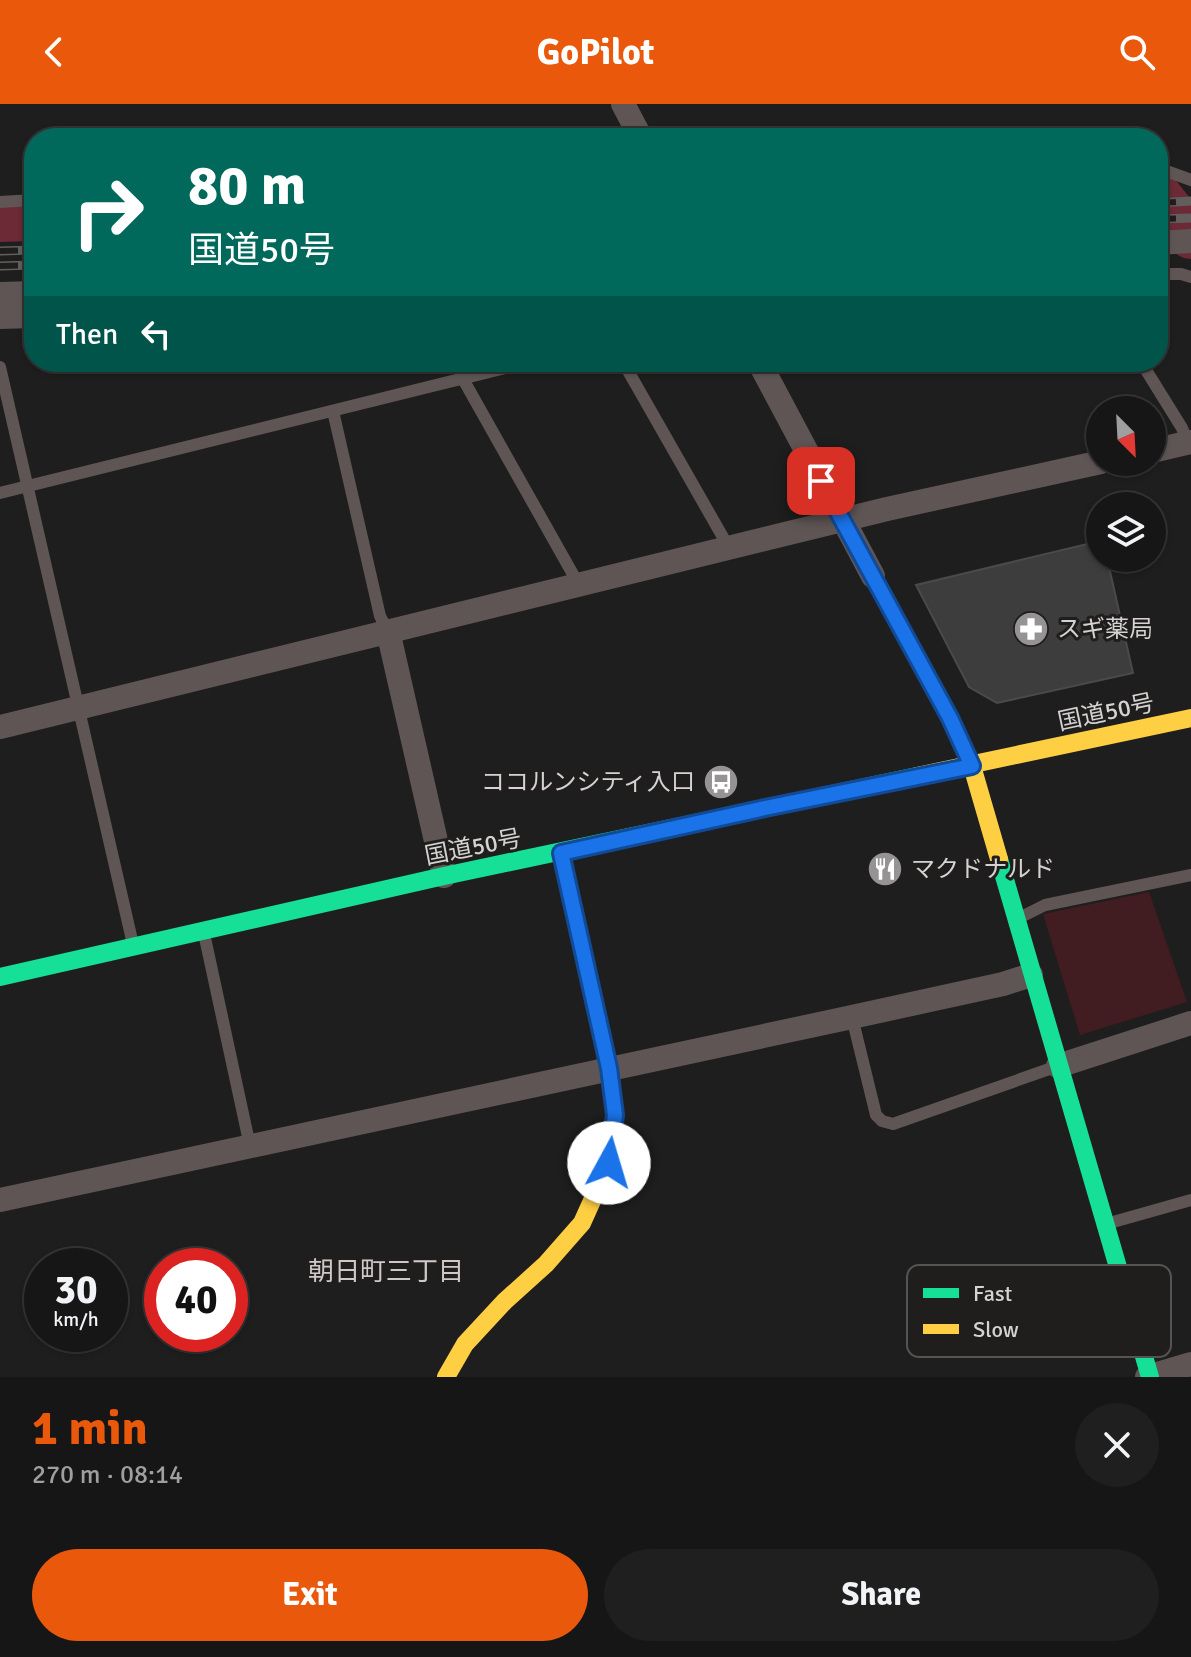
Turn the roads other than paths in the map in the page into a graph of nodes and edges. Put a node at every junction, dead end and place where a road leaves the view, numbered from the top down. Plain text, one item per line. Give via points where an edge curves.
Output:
1 (623, 104) edge
2 (636, 128) edge
3 (1168, 172) edge
4 (1191, 180) edge
5 (24, 201) edge
6 (0, 202) edge
7 (1191, 241) edge
8 (1168, 242) edge
9 (1191, 257) edge
10 (1168, 258) edge
11 (1168, 274) edge
12 (1191, 277) edge
13 (24, 293) edge
14 (0, 294) edge
15 (24, 316) edge
16 (0, 317) edge
17 (0, 367) edge
18 (490, 372) edge
19 (629, 372) edge
20 (764, 372) edge
21 (1147, 372) edge
22 (463, 379) junction
23 (333, 411) junction
24 (1189, 443) edge
25 (1166, 448) edge
26 (1086, 465) edge
27 (29, 486) junction
28 (0, 493) edge
29 (844, 521) junction
30 (726, 549) junction
31 (873, 576) joint
32 (579, 585) junction
33 (388, 631) junction
34 (79, 709) junction
35 (1191, 718) edge
36 (0, 727) edge
37 (972, 766) junction
38 (561, 853) junction
39 (1191, 875) edge
40 (444, 876) junction
41 (1016, 919) junction
42 (203, 932) junction
43 (134, 948) junction
44 (1031, 975) junction
45 (0, 977) edge
46 (852, 1017) junction
47 (1191, 1023) edge
48 (1058, 1066) junction
49 (609, 1068) junction
50 (250, 1146) junction
51 (0, 1200) edge
52 (1191, 1200) edge
53 (1105, 1224) junction
54 (1117, 1265) edge
55 (1143, 1357) edge
56 (1191, 1364) edge
57 (446, 1377) edge
58 (1149, 1377) edge

1 - 2 street
3 - 4 lane
5 - 6 lane
7 - 8 street
9 - 10 street
11 - 12 lane
13 - 14 street
15 - 16 street
17 - 27 lane
18 - 22 lane
19 - 30 lane
20 - 29 street
21 - 24 lane
22 - 23 lane
22 - 32 lane
23 - 27 lane
23 - 33 lane via 380,616
24 - 25 street
26 - 29 street
27 - 28 lane
27 - 34 lane
29 - 30 street
29 - 31 street
30 - 32 street
31 - 37 main road
32 - 33 street
33 - 34 street
33 - 40 street
34 - 36 street
34 - 43 lane
35 - 37 main road, 国道50号
37 - 38 main road, 国道50号
37 - 41 main road
38 - 40 main road, 国道50号
38 - 49 main road
39 - 41 lane via 1045,905
40 - 42 main road, 国道50号
41 - 44 main road
42 - 43 main road, 国道50号
42 - 50 lane
43 - 45 main road, 国道50号
44 - 46 street
44 - 48 main road
46 - 48 lane via 876,1115 893,1124
46 - 49 street
47 - 48 street
48 - 53 main road
49 - 50 street
49 - 57 main road via 615,1115 609,1163 582,1223 465,1344
50 - 51 street
52 - 53 lane
53 - 54 main road
55 - 58 main road
56 - 58 street

